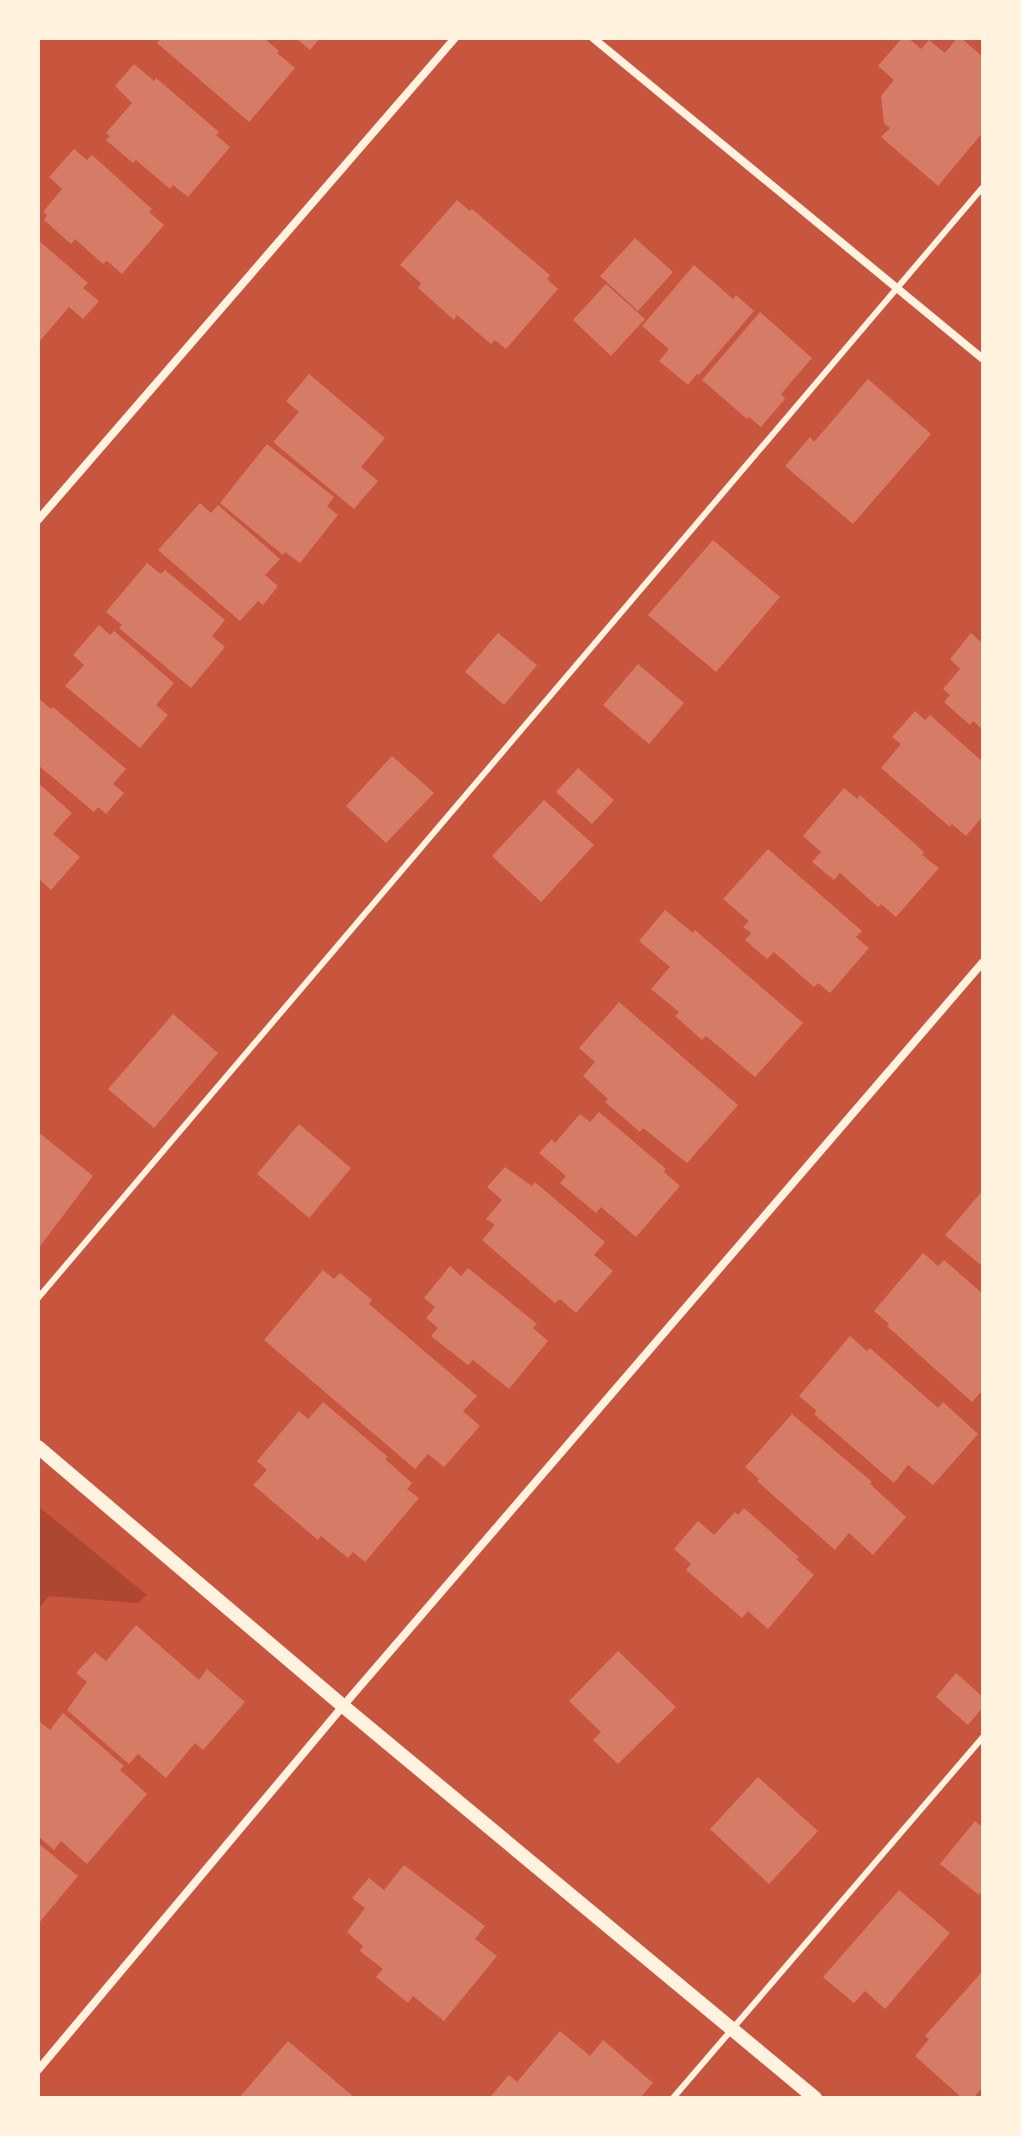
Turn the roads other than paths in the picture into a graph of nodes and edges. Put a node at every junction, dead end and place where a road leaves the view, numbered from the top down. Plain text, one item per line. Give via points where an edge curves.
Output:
1 (455, 38) edge
2 (593, 38) edge
3 (983, 187) edge
4 (898, 287) junction
5 (983, 359) edge
6 (38, 520) edge
7 (983, 962) edge
8 (38, 1298) edge
9 (38, 1447) edge
10 (343, 1706) junction
11 (983, 1737) edge
12 (730, 2028) junction
13 (38, 2070) edge
14 (673, 2098) edge
15 (815, 2098) edge

1 - 6 street
2 - 4 street
3 - 4 lane
4 - 5 street
4 - 8 lane
7 - 10 street
9 - 10 street
10 - 12 street
10 - 13 street
11 - 12 lane
12 - 14 lane
12 - 15 street

